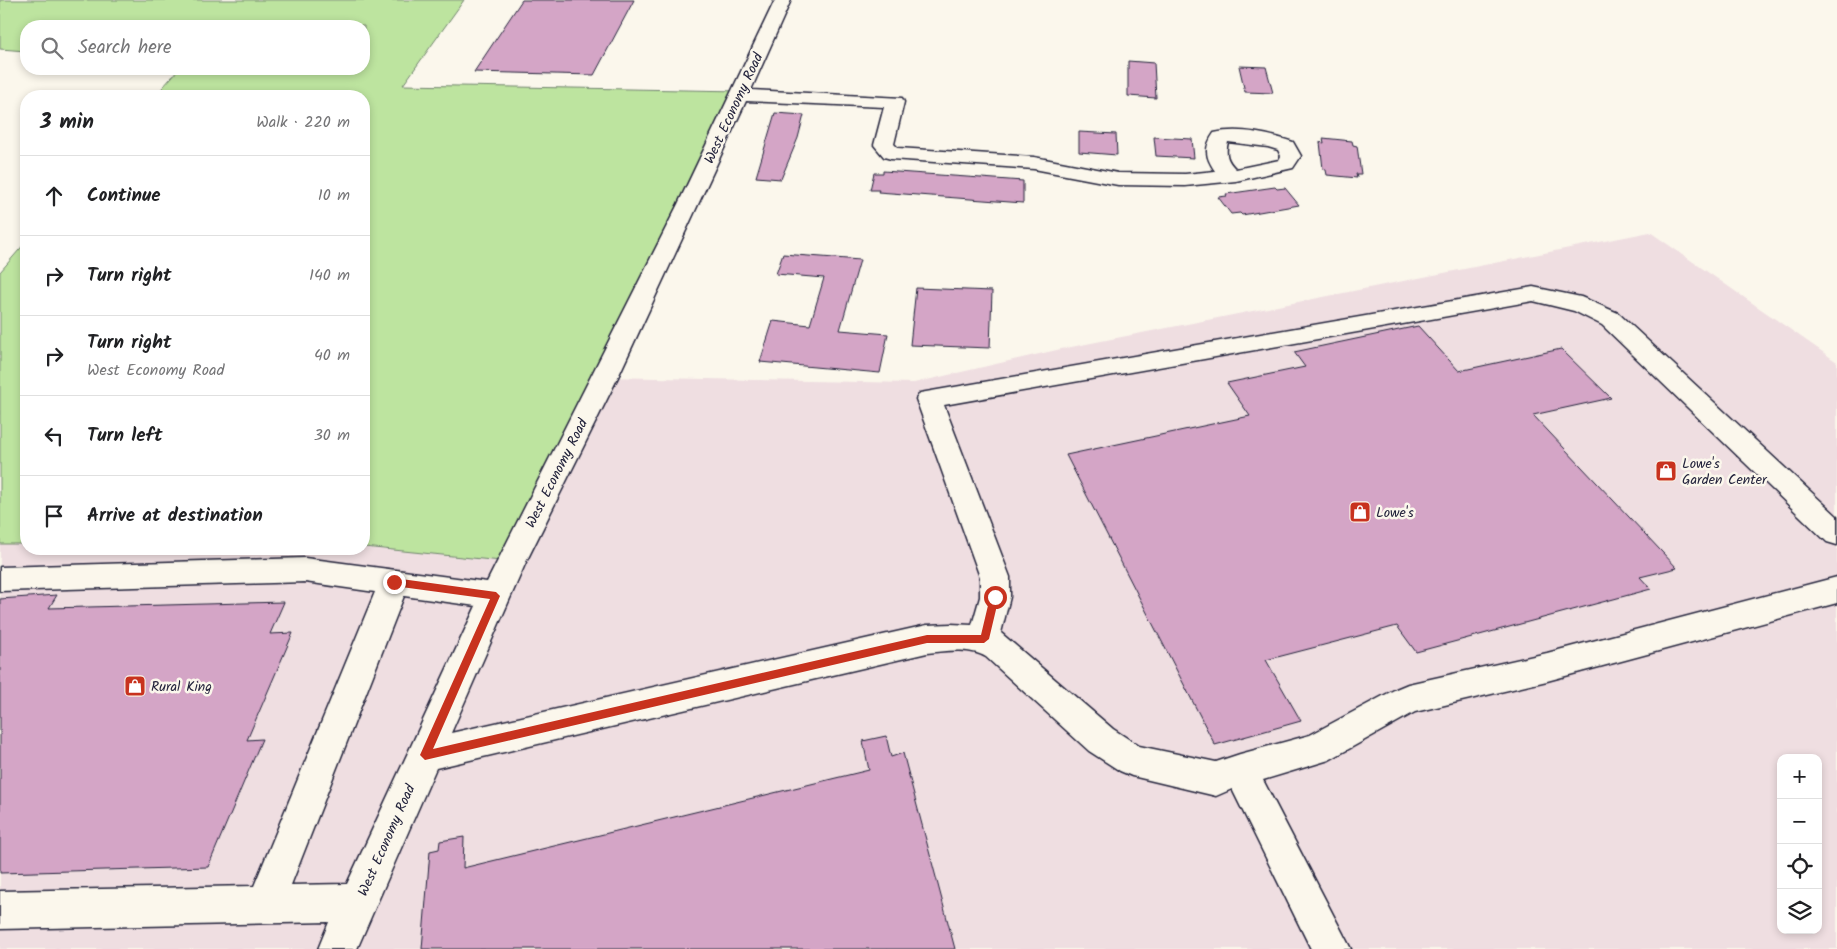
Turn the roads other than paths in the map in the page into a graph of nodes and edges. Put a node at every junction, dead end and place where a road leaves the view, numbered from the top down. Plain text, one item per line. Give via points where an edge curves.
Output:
1 (783, 0) edge
2 (739, 95) junction
3 (1231, 175) dead end
4 (1837, 534) edge
5 (0, 579) edge
6 (394, 582) junction
7 (1837, 590) edge
8 (496, 596) junction
9 (984, 639) junction
10 (425, 755) junction
11 (1240, 770) junction
12 (358, 903) junction
13 (265, 905) junction
14 (0, 910) edge
15 (337, 949) edge
16 (1332, 949) edge

1 - 2 street, West Economy Road
2 - 3 street via 894,102 884,145 891,153 901,155 1034,163 1118,178 1185,180
2 - 8 street, West Economy Road via 690,204
4 - 9 street via 1610,319 1570,300 1533,294 929,399 995,577 995,597
5 - 6 street via 305,570
6 - 8 street
6 - 13 street
7 - 11 street via 1565,662 1408,699 1317,749
8 - 10 street, West Economy Road
9 - 10 street via 927,639
9 - 11 street via 1020,666 1101,740 1132,760 1216,779
10 - 12 street, West Economy Road
11 - 16 street
12 - 13 street
12 - 15 street, West Economy Road
13 - 14 street

